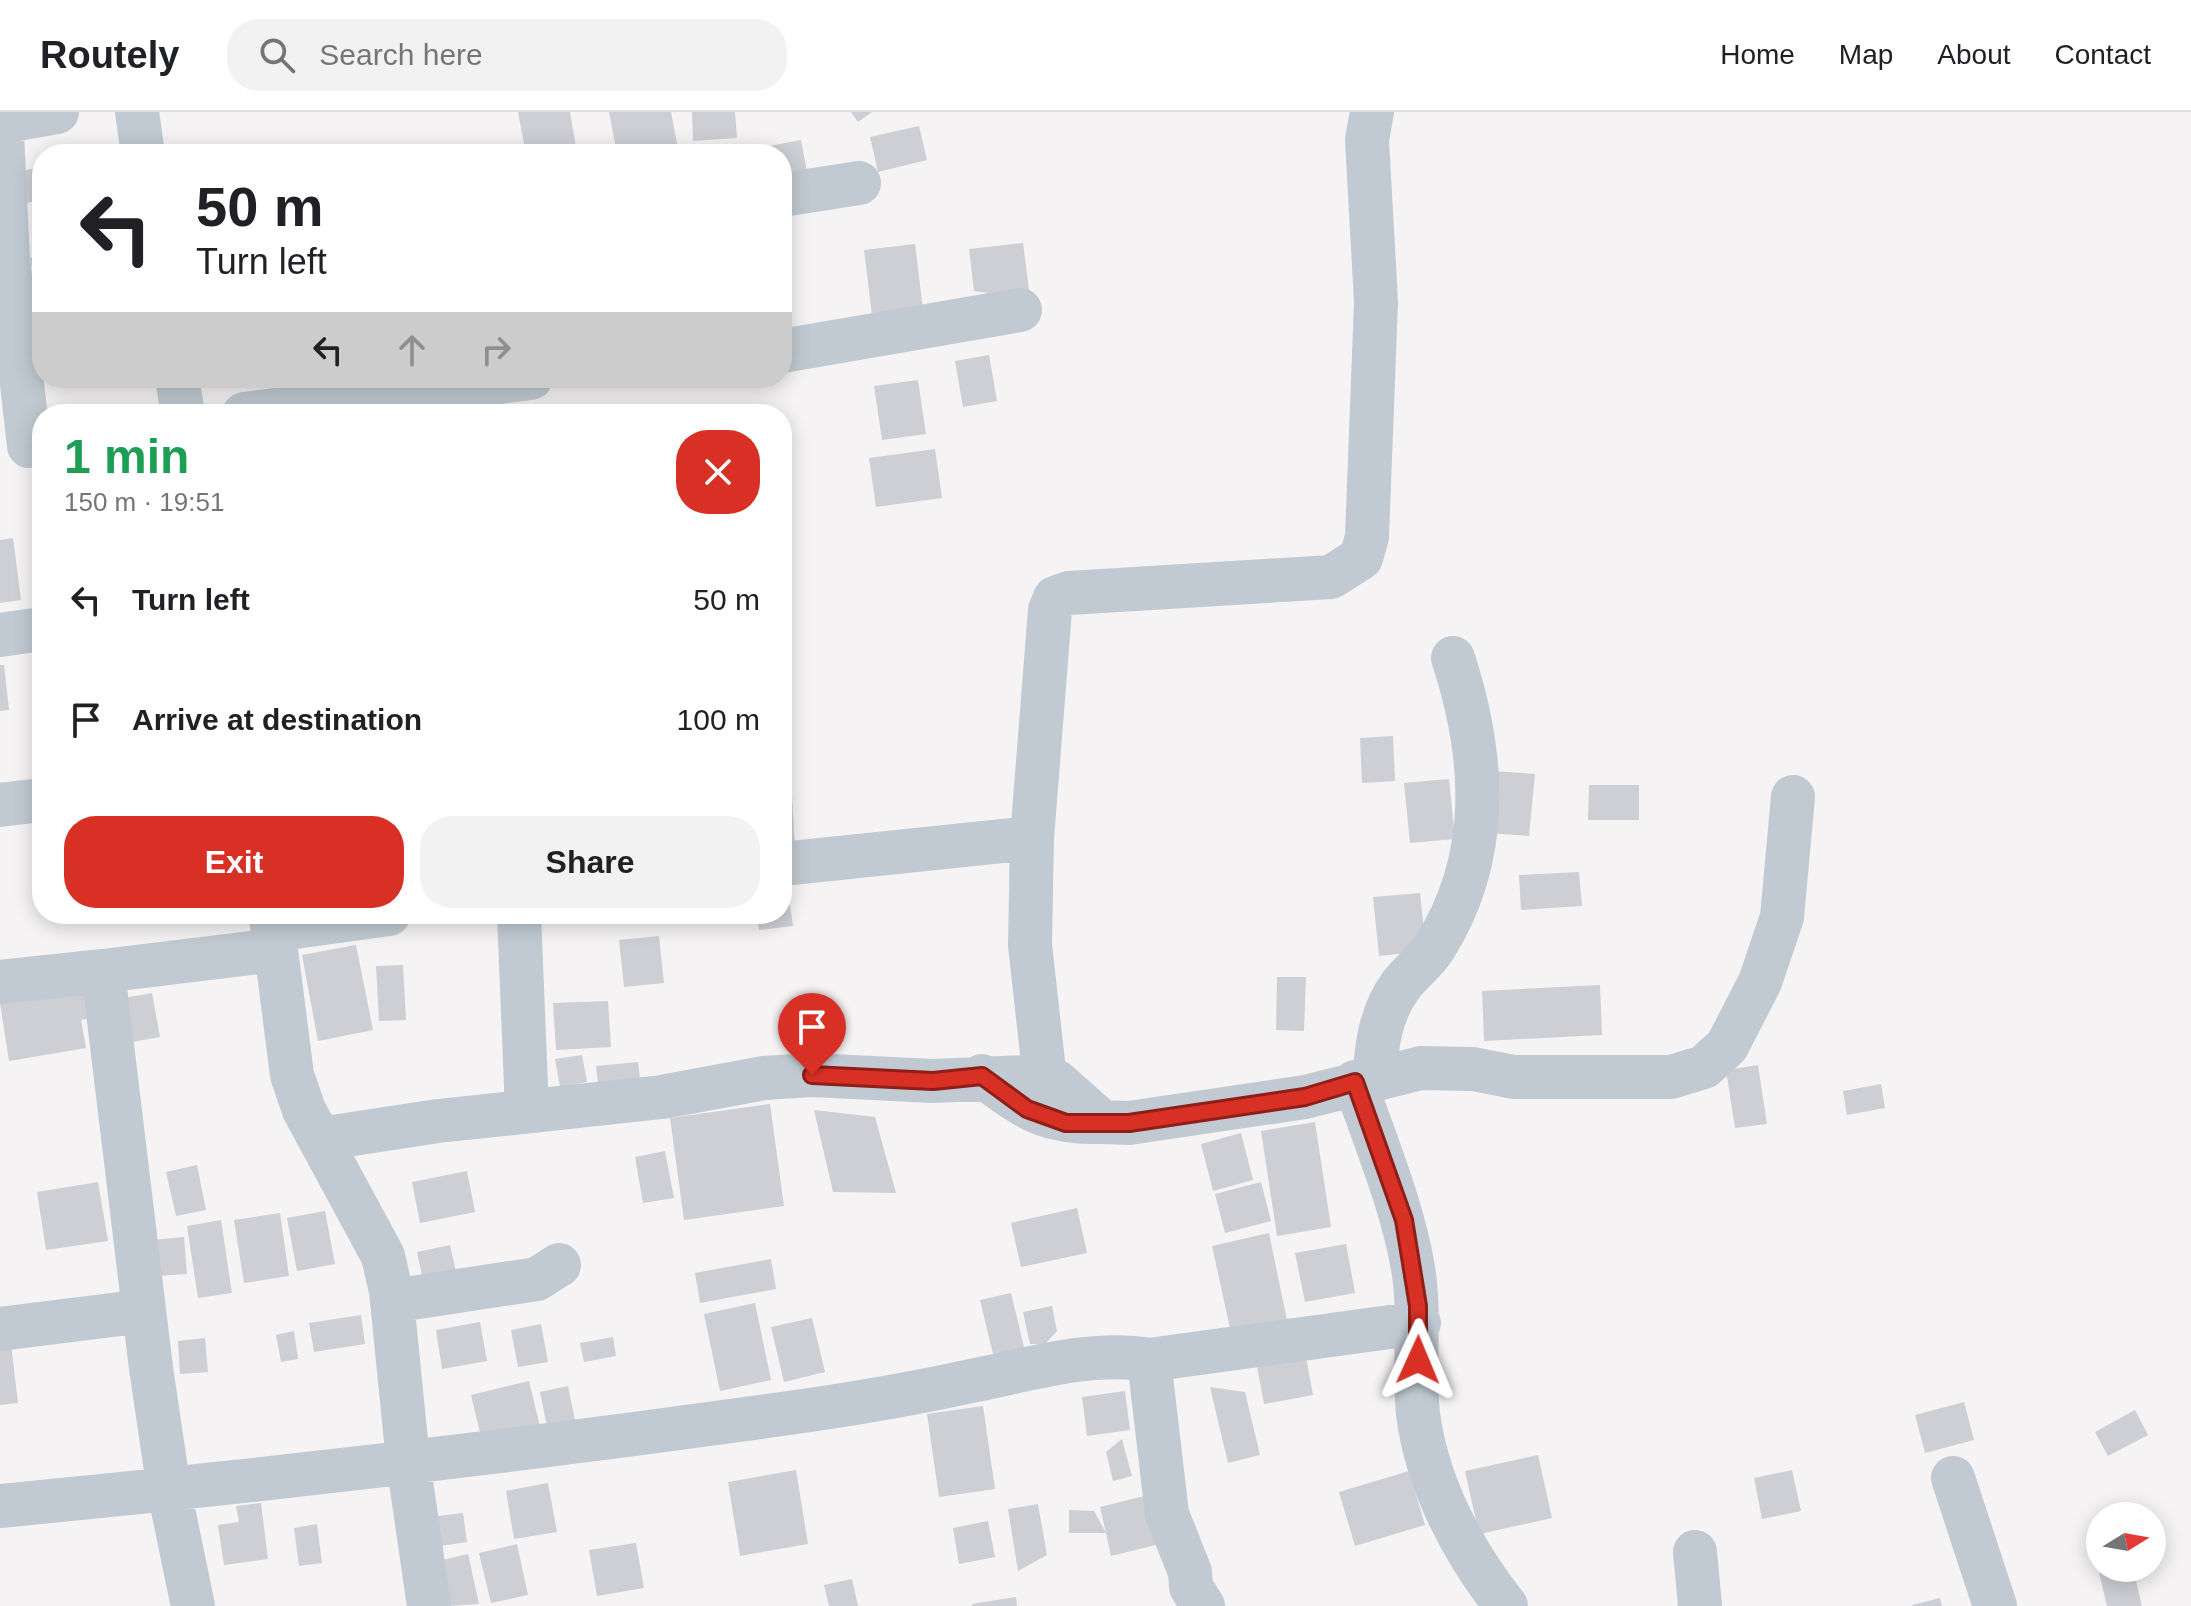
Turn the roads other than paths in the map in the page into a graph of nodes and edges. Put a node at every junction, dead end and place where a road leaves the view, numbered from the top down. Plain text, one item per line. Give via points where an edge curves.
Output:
1 (57, 112) edge
2 (137, 112) edge
3 (1372, 112) edge
4 (1, 118) edge
5 (142, 144) edge
6 (859, 183) dead end
7 (792, 193) edge
8 (1020, 310) dead end
9 (792, 349) edge
10 (451, 388) edge
11 (324, 404) edge
12 (24, 447) edge
13 (32, 630) edge
14 (0, 635) edge
15 (1453, 658) dead end
16 (1793, 797) dead end
17 (32, 801) edge
18 (0, 805) edge
19 (1032, 838) junction
20 (792, 863) edge
21 (321, 924) edge
22 (519, 924) edge
23 (273, 931) edge
24 (103, 971) junction
25 (0, 982) edge
26 (982, 1076) junction
27 (1045, 1080) junction
28 (1364, 1080) junction
29 (527, 1111) junction
30 (1102, 1122) junction
31 (320, 1139) junction
32 (559, 1265) dead end
33 (392, 1301) junction
34 (144, 1311) junction
35 (1419, 1323) junction
36 (0, 1329) edge
37 (1149, 1360) junction
38 (408, 1461) junction
39 (1953, 1478) dead end
40 (169, 1490) junction
41 (0, 1506) edge
42 (1695, 1552) dead end
43 (193, 1606) edge
44 (429, 1606) edge
45 (1203, 1606) edge
46 (1506, 1606) edge
47 (1700, 1606) edge
48 (1995, 1606) edge

1 - 4 street
2 - 5 street
3 - 19 street via 1367,140 1376,302 1375,408 1367,537 1361,558 1331,577 1055,598
4 - 12 street
6 - 7 street
8 - 9 street
10 - 11 street
13 - 14 street
15 - 28 street via 1478,763 1479,822 1465,877 1433,949 1383,1015
16 - 28 street via 1782,917 1760,982 1734,1033 1704,1067 1671,1077 1514,1077 1421,1068
17 - 18 street
19 - 20 street
19 - 27 street via 1030,945
21 - 23 street
22 - 29 street
23 - 24 street
23 - 31 street via 292,1075
24 - 25 street
24 - 34 street
26 - 27 street
26 - 29 street via 933,1081 857,1075 764,1078 662,1097
26 - 30 street via 1027,1109 1066,1123
27 - 30 street via 1057,1082
28 - 30 street via 1305,1097 1129,1123
28 - 35 street via 1404,1220
29 - 31 street
31 - 33 street via 383,1256
32 - 33 street via 537,1279
33 - 38 street
34 - 36 street
34 - 40 street
35 - 37 street
35 - 46 street via 1418,1412 1426,1455 1447,1510
37 - 38 street via 1128,1356 1042,1366 811,1410
37 - 45 street via 1167,1514 1191,1587
38 - 40 street
38 - 44 street
39 - 48 street
40 - 41 street
40 - 43 street
42 - 47 street

